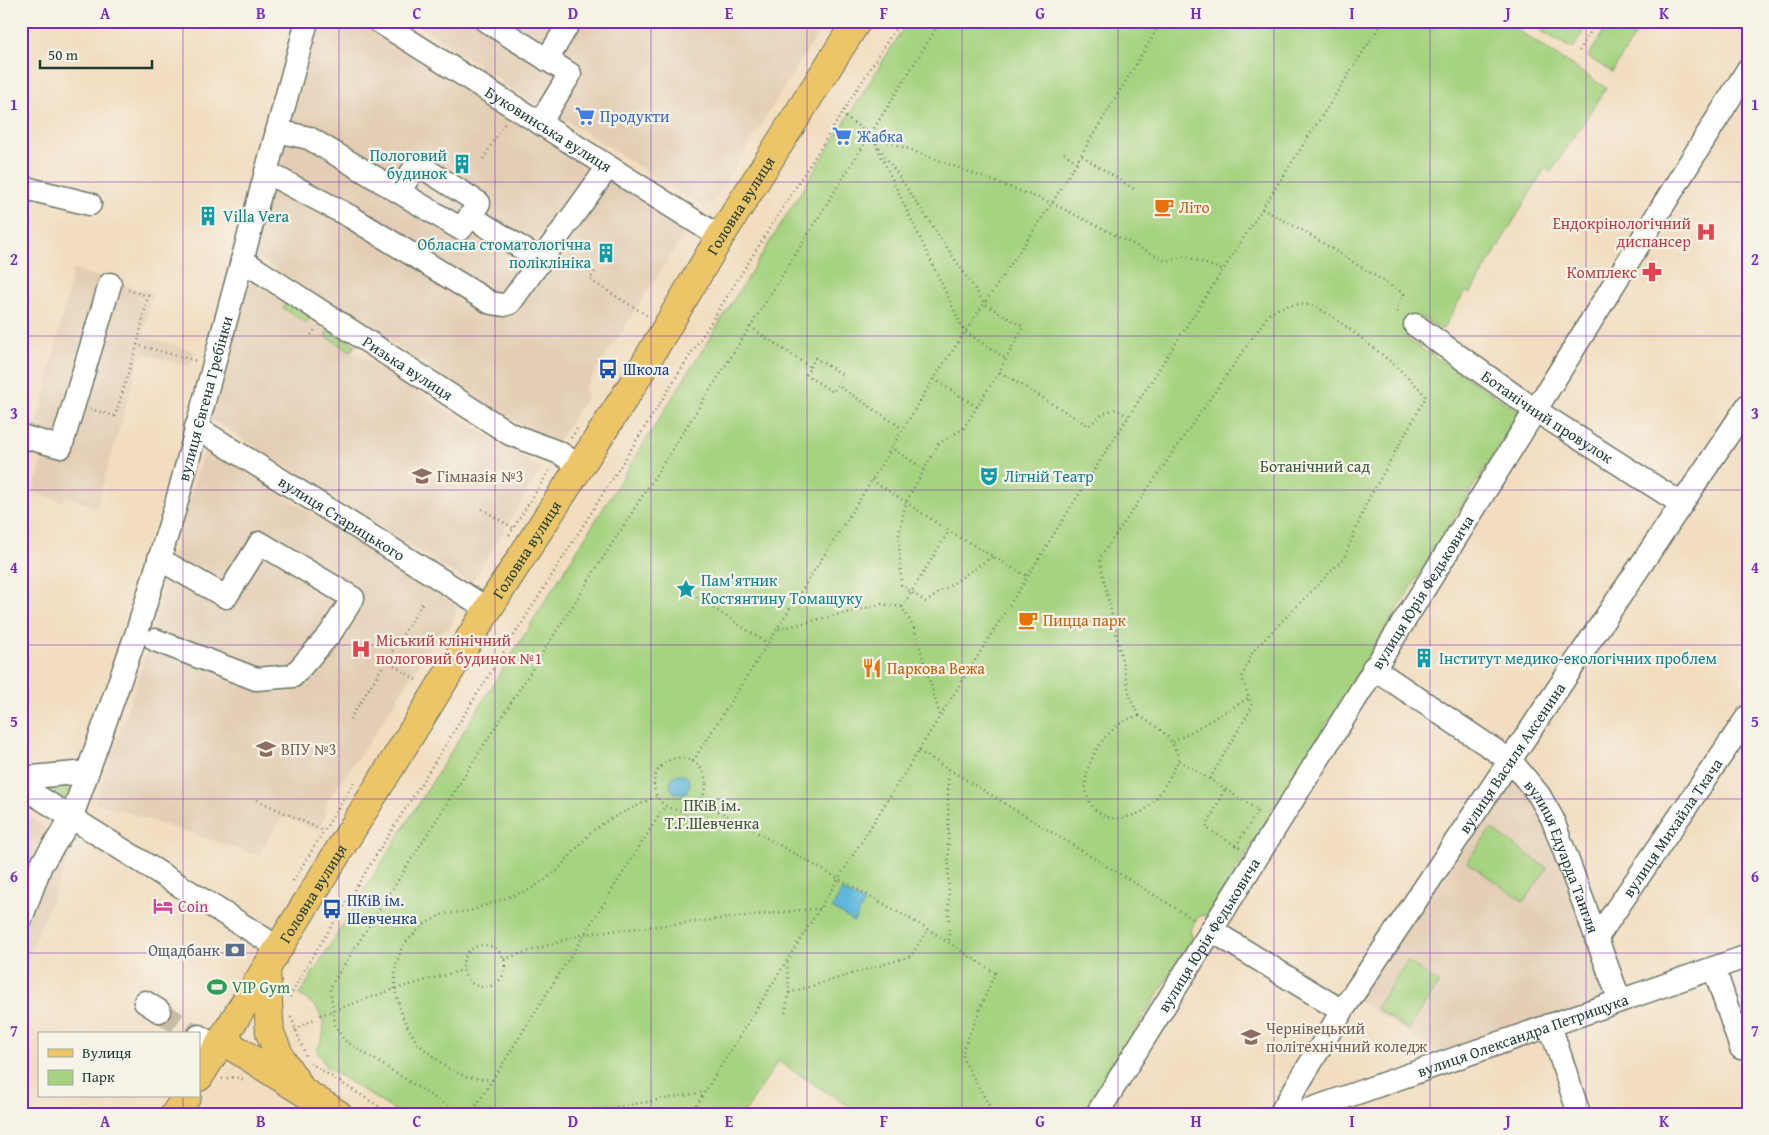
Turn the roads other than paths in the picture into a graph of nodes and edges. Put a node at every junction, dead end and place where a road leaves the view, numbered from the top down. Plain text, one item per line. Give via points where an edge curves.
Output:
1 (307, 21) edge
2 (378, 21) edge
3 (486, 21) edge
4 (570, 21) edge
5 (857, 21) edge
6 (546, 60) junction
7 (1748, 69) edge
8 (540, 123) junction
9 (277, 131) junction
10 (608, 166) junction
11 (266, 172) junction
12 (21, 187) edge
13 (399, 192) junction
14 (90, 204) dead end
15 (470, 216) junction
16 (720, 238) junction
17 (242, 260) junction
18 (541, 260) junction
19 (110, 284) road end
20 (1415, 325) road end
21 (1748, 405) edge
22 (1535, 410) junction
23 (196, 427) junction
24 (21, 436) edge
25 (579, 466) junction
26 (1682, 504) junction
27 (159, 559) junction
28 (488, 609) junction
29 (155, 640) dead end
30 (1373, 668) junction
31 (1748, 716) edge
32 (1511, 761) junction
33 (87, 772) junction
34 (21, 778) edge
35 (21, 786) edge
36 (71, 818) junction
37 (21, 919) edge
38 (1211, 930) junction
39 (1596, 939) junction
40 (1748, 956) edge
41 (273, 959) junction
42 (1714, 968) junction
43 (1620, 1001) junction
44 (1342, 1011) junction
45 (1550, 1025) junction
46 (270, 1033) junction
47 (217, 1038) edge
48 (1741, 1048) dead end
49 (209, 1079) edge
50 (304, 1093) junction
51 (186, 1098) edge
52 (176, 1114) edge
53 (338, 1114) edge
54 (1097, 1114) edge
55 (1280, 1114) edge
56 (1297, 1114) edge
57 (1579, 1114) edge

1 - 9 street, вулиця Євгена Гребінки
2 - 8 street, Буковинська вулиця
3 - 6 street
4 - 6 street
5 - 16 main road, Головна вулиця
6 - 8 street via 570,74
7 - 22 street, вулиця Юрія Федьковича
8 - 10 street, Буковинська вулиця
9 - 11 street, вулиця Євгена Гребінки
9 - 13 street via 309,138
10 - 16 street, Буковинська вулиця
10 - 18 street
11 - 17 street, вулиця Євгена Гребінки
11 - 18 street via 351,217 491,303 510,304
12 - 14 street
13 - 15 street via 461,229
13 - 15 street via 417,164 479,202
15 - 18 street
16 - 25 main road, Головна вулиця via 633,384
17 - 23 street, вулиця Євгена Гребінки
17 - 25 street, Ризька вулиця via 510,434 560,453
19 - 24 street via 61,447
20 - 22 street, Ботанічний провулок
21 - 26 street, вулиця Василя Аксенина
22 - 26 street, Ботанічний провулок
22 - 30 street, вулиця Юрія Федьковича
23 - 27 street, вулиця Євгена Гребінки
23 - 28 street, вулиця Старицького via 269,464
25 - 28 main road, Головна вулиця
26 - 32 street, вулиця Василя Аксенина
27 - 29 street via 226,596 260,543 353,598 330,634 293,676 256,679
27 - 33 street, вулиця Євгена Гребінки via 137,632
28 - 41 main road, Головна вулиця
30 - 32 street, вулиця Едуарда Тангля
30 - 38 street, вулиця Юрія Федьковича
31 - 39 street, вулиця Михайла Ткача
32 - 39 street, вулиця Едуарда Тангля via 1539,795 1552,818
32 - 44 street, вулиця Василя Аксенина
33 - 34 street
33 - 36 street, вулиця Євгена Гребінки
35 - 36 street
36 - 37 street, вулиця Євгена Гребінки via 41,864
36 - 41 street
38 - 44 street
38 - 54 street, вулиця Юрія Федьковича
39 - 43 street, вулиця Едуарда Тангля
40 - 42 street, вулиця Олександра Петрищука
41 - 46 main road
41 - 47 main road, Головна вулиця
42 - 43 street, вулиця Олександра Петрищука
42 - 48 street
43 - 45 street, вулиця Олександра Петрищука
44 - 55 street, вулиця Василя Аксенина
45 - 56 street, вулиця Олександра Петрищука
45 - 57 street
46 - 47 main road via 246,1024
46 - 50 main road via 281,1059
47 - 49 main road, Головна вулиця
47 - 50 main road
50 - 53 main road
51 - 52 main road

